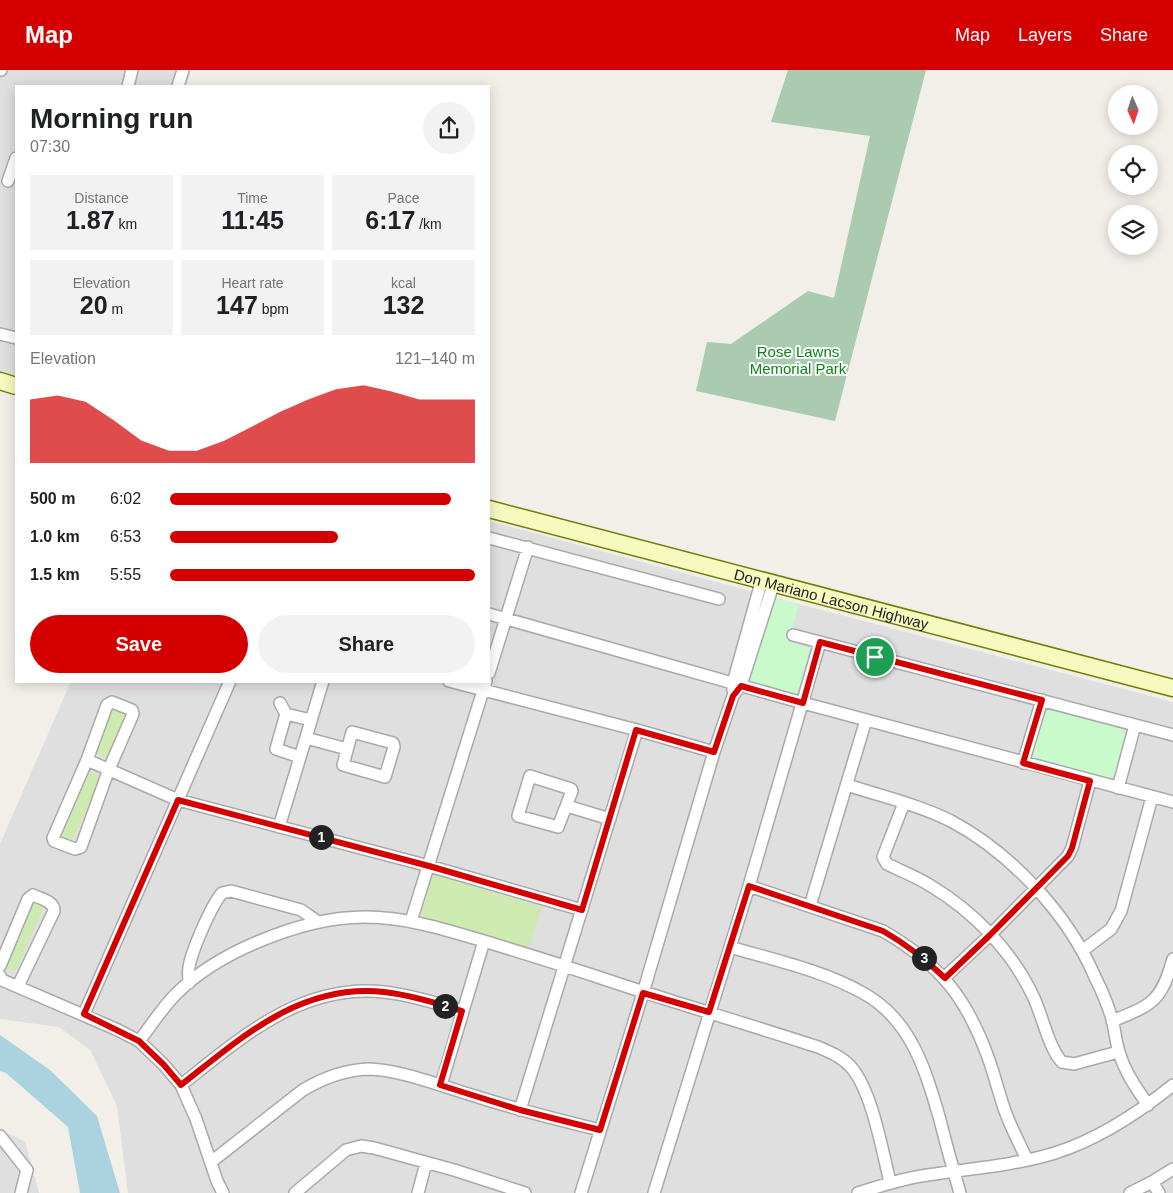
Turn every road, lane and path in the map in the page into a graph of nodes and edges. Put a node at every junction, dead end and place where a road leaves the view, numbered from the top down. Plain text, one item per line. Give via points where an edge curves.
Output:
1 (132, 70) edge
2 (183, 70) edge
3 (128, 85) edge
4 (178, 85) edge
5 (15, 161) edge
6 (8, 181) dead end
7 (0, 334) edge
8 (15, 338) edge
9 (0, 382) edge
10 (15, 386) edge
11 (490, 509) edge
12 (490, 538) edge
13 (528, 547) junction
14 (766, 588) junction
15 (719, 598) dead end
16 (490, 614) edge
17 (506, 618) junction
18 (793, 635) dead end
19 (820, 642) junction
20 (490, 670) edge
21 (229, 683) edge
22 (322, 683) edge
23 (463, 683) edge
24 (737, 684) junction
25 (485, 686) edge
26 (1173, 688) edge
27 (1042, 700) junction
28 (280, 703) dead end
29 (803, 703) junction
30 (286, 714) junction
31 (311, 720) junction
32 (866, 720) junction
33 (1135, 725) junction
34 (636, 730) junction
35 (1173, 735) edge
36 (306, 738) junction
37 (347, 749) junction
38 (714, 752) junction
39 (300, 757) junction
40 (87, 760) junction
41 (1023, 763) junction
42 (110, 769) junction
43 (1090, 781) junction
44 (847, 785) junction
45 (1118, 788) junction
46 (1152, 797) junction
47 (178, 800) junction
48 (1173, 802) edge
49 (904, 803) junction
50 (567, 806) junction
51 (610, 819) junction
52 (279, 826) junction
53 (429, 866) junction
54 (749, 886) junction
55 (1036, 889) junction
56 (810, 906) junction
57 (582, 910) junction
58 (411, 921) junction
59 (318, 922) junction
60 (990, 935) junction
61 (484, 941) junction
62 (730, 947) junction
63 (1082, 951) junction
64 (1173, 959) edge
65 (0, 966) edge
66 (563, 966) junction
67 (0, 976) edge
68 (945, 978) junction
69 (189, 983) junction
70 (18, 986) junction
71 (643, 993) junction
72 (462, 1011) junction
73 (709, 1012) junction
74 (84, 1014) junction
75 (1112, 1021) junction
76 (139, 1041) junction
77 (1118, 1052) junction
78 (181, 1085) junction
79 (440, 1085) junction
80 (1173, 1085) edge
81 (1148, 1105) junction
82 (520, 1110) junction
83 (600, 1130) junction
84 (0, 1136) edge
85 (1027, 1160) junction
86 (211, 1162) junction
87 (426, 1163) junction
88 (1173, 1169) edge
89 (954, 1172) junction
90 (890, 1182) junction
91 (1152, 1182) junction
92 (504, 1190) edge
93 (21, 1193) edge
94 (223, 1193) edge
95 (295, 1193) edge
96 (418, 1193) edge
97 (525, 1193) edge
98 (581, 1193) edge
99 (654, 1193) edge
100 (858, 1193) edge
101 (960, 1193) edge
102 (1130, 1193) edge
103 (1159, 1193) edge

1 - 3 street
2 - 4 street
5 - 6 street
7 - 8 street
9 - 10 street
11 - 14 street, Don Mariano Lacson Highway
12 - 13 street
13 - 15 street
13 - 17 street
14 - 24 street
14 - 26 street, Don Mariano Lacson Highway
16 - 17 street
17 - 20 street
17 - 24 street
18 - 19 street
19 - 27 street
19 - 29 street
21 - 47 street
22 - 31 street
23 - 25 street
24 - 29 street
24 - 38 street
25 - 34 street
25 - 53 street
27 - 33 street
27 - 41 street
28 - 30 street
29 - 32 street
29 - 54 street
30 - 31 street
30 - 39 street via 271,752
31 - 36 street
32 - 41 street
32 - 44 street
33 - 35 street
33 - 45 street
34 - 38 street
34 - 51 street
36 - 37 street
36 - 39 street
37 - 37 street via 343,765 386,776 393,743 354,732
38 - 71 street
39 - 52 street
40 - 42 street
40 - 42 street via 107,705 112,702 132,710 133,714
40 - 42 street via 53,838 74,849 81,847
41 - 43 street
42 - 47 street
43 - 45 street
43 - 55 street via 1068,856
44 - 49 street
44 - 56 street
45 - 46 street
46 - 48 street
46 - 63 street via 1121,911 1111,929
47 - 52 street
47 - 74 street
49 - 55 street via 932,812 967,831 991,847
49 - 60 street via 884,861 954,901
50 - 50 street via 571,789 530,776 518,816 558,827
50 - 51 street
51 - 57 street
52 - 53 street
53 - 57 street
53 - 58 street
54 - 56 street
54 - 62 street
55 - 60 street
55 - 63 street via 1052,906
56 - 68 street via 883,931 909,947
57 - 66 street
58 - 59 street via 364,917
58 - 61 street
59 - 69 street via 271,936 240,950
59 - 69 street via 301,910 231,891 222,893 214,902 191,958
60 - 68 street
60 - 77 street via 1011,958 1033,995 1054,1050 1062,1062 1074,1064
61 - 66 street
61 - 72 street
62 - 73 street
62 - 89 street via 837,980 884,1007 905,1031 927,1074
63 - 75 street via 1096,977
64 - 75 street via 1158,996 1142,1009
65 - 70 street via 28,899 33,895 51,903 54,911
66 - 71 street
66 - 82 street
67 - 70 street via 2,980
68 - 85 street via 979,1033 1006,1113
69 - 76 street via 175,995
70 - 74 street
71 - 73 street
71 - 83 street
72 - 78 street via 427,1000 383,992 363,991 324,997 274,1016
72 - 79 street
73 - 90 street via 818,1047 836,1054 850,1066 867,1096
73 - 99 street
74 - 76 street
75 - 77 street
76 - 78 street
77 - 81 street via 1130,1080
78 - 86 street
79 - 82 street
79 - 86 street via 394,1072 368,1069 318,1080
80 - 81 street
81 - 85 street via 1084,1142
82 - 83 street
83 - 98 street
84 - 93 street via 27,1170
85 - 89 street
86 - 94 street
87 - 92 street via 454,1170
87 - 95 street via 361,1146 346,1150
87 - 96 street
88 - 91 street
89 - 90 street
89 - 101 street
90 - 100 street
91 - 102 street
91 - 103 street
92 - 97 street

